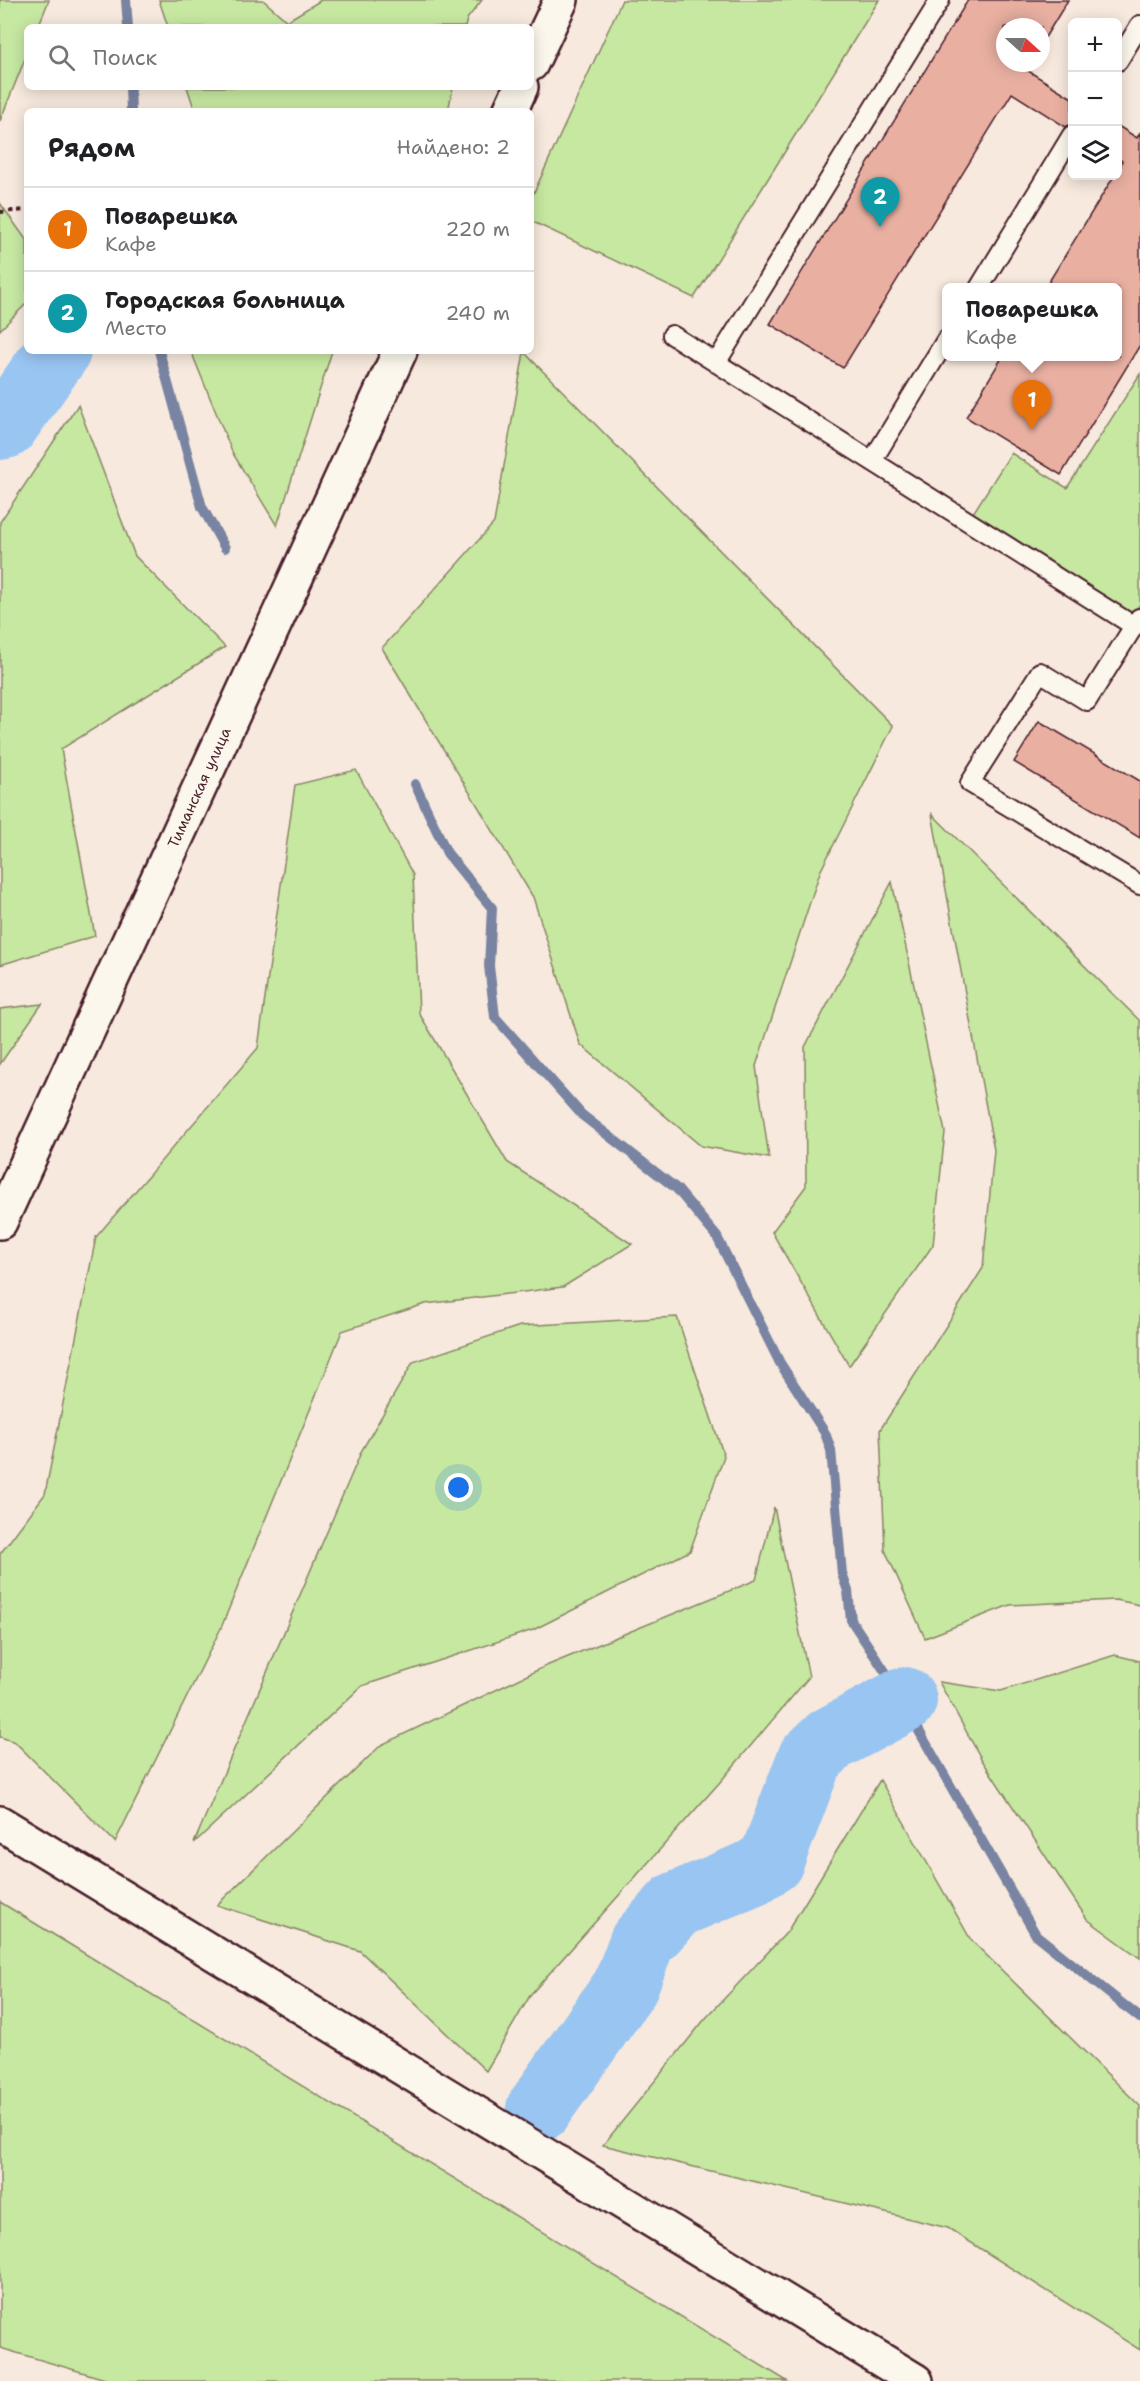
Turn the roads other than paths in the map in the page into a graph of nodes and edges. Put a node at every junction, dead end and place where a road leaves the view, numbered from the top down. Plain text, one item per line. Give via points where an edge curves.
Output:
1 (561, 0) edge
2 (940, 0) edge
3 (1140, 25) edge
4 (1122, 54) edge
5 (534, 58) edge
6 (520, 90) edge
7 (511, 108) edge
8 (1068, 142) edge
9 (982, 283) edge
10 (672, 335) dead end
11 (942, 347) edge
12 (399, 354) edge
13 (716, 363) junction
14 (872, 461) junction
15 (1137, 621) edge
16 (1140, 885) edge
17 (0, 1222) edge
18 (0, 1823) edge
19 (916, 2381) edge

1 - 5 main road
2 - 13 lane
3 - 4 lane
6 - 7 main road
8 - 9 lane
10 - 13 lane
11 - 14 lane
12 - 17 main road, Тиманская улица
13 - 14 lane
14 - 15 lane
15 - 16 lane via 1087,701 1040,672 970,783
18 - 19 main road

